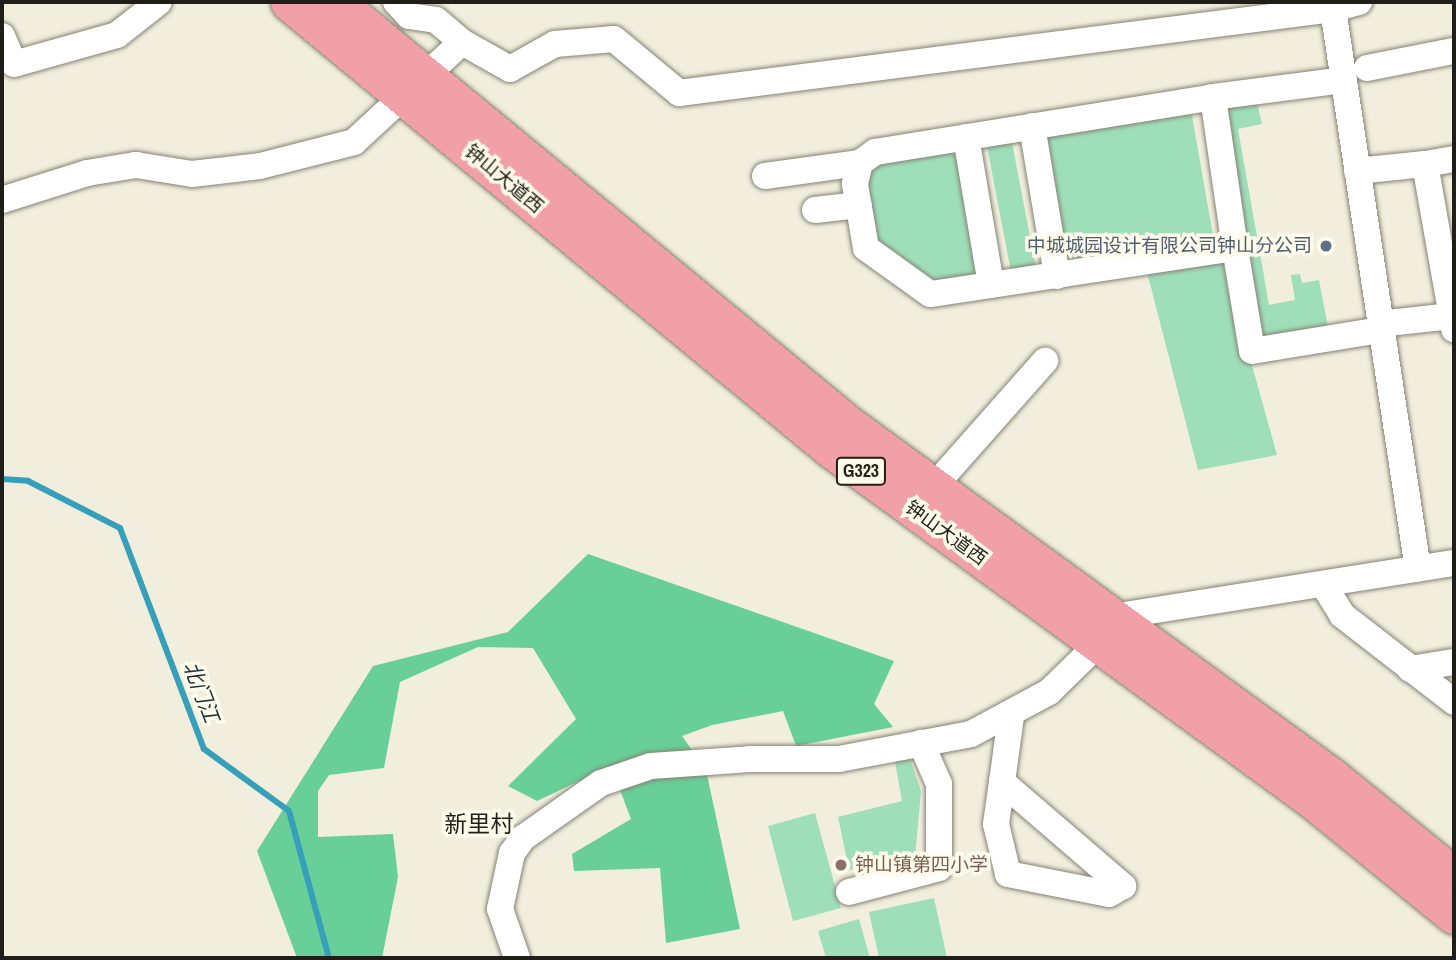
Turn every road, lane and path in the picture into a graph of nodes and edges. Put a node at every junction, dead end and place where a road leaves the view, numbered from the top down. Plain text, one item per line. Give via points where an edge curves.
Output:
1 (159, 2) edge
2 (289, 2) edge
3 (335, 2) edge
4 (396, 2) edge
5 (1359, 2) edge
6 (1333, 9) junction
7 (2, 36) edge
8 (462, 41) junction
9 (1454, 51) edge
10 (1355, 74) junction
11 (412, 84) junction
12 (1213, 97) junction
13 (1032, 126) junction
14 (966, 137) junction
15 (1454, 159) edge
16 (860, 163) junction
17 (1425, 164) junction
18 (1357, 171) junction
19 (765, 176) dead end
20 (2, 200) edge
21 (859, 205) junction
22 (815, 210) dead end
23 (1236, 248) junction
24 (1448, 256) edge
25 (1057, 276) junction
26 (991, 285) junction
27 (1453, 323) edge
28 (1380, 327) junction
29 (1045, 361) dead end
30 (924, 498) junction
31 (1454, 563) edge
32 (1418, 569) junction
33 (1323, 584) junction
34 (1105, 631) junction
35 (1454, 662) edge
36 (1410, 669) junction
37 (1454, 702) edge
38 (1011, 716) junction
39 (921, 743) junction
40 (1002, 782) junction
41 (1454, 876) edge
42 (849, 892) dead end
43 (1454, 915) edge
44 (517, 958) edge

1 - 7 street via 117,35 14,64
2 - 11 highway, 钟山大道西 / G323
3 - 11 highway, 钟山大道西 / G323
4 - 8 street via 409,16 436,20
5 - 6 street
6 - 8 street via 678,93 614,39 555,44 510,69
6 - 10 street
8 - 11 street
9 - 10 street
10 - 12 street
10 - 18 street
11 - 20 street via 354,142 260,166 191,174 136,165 87,173
11 - 30 highway, 钟山大道西 / G323 via 831,449
12 - 13 street
12 - 23 street
13 - 14 street
13 - 25 street
14 - 16 street via 875,152
14 - 26 street
15 - 17 street
16 - 19 street
16 - 21 street via 855,184
17 - 18 street
17 - 24 street
18 - 28 street
21 - 22 street
21 - 26 street via 866,248 930,294
23 - 25 street
23 - 28 street via 1252,351
24 - 27 street
25 - 26 street
27 - 28 street
28 - 32 street
29 - 30 street
30 - 34 highway, 钟山大道西 / G323
31 - 32 street
32 - 33 street
33 - 34 street
33 - 36 street via 1342,615
34 - 38 street via 1049,692
34 - 41 highway, 钟山大道西 / G323 via 1332,777
34 - 43 highway, 钟山大道西 / G323
35 - 36 street
36 - 37 street
38 - 39 street via 971,734
38 - 40 street
39 - 42 street via 939,784 939,868
39 - 44 street via 839,760 750,759 651,766 601,783 523,838 513,853 500,909
40 - 40 street via 996,824 1008,874 1109,894 1123,886

